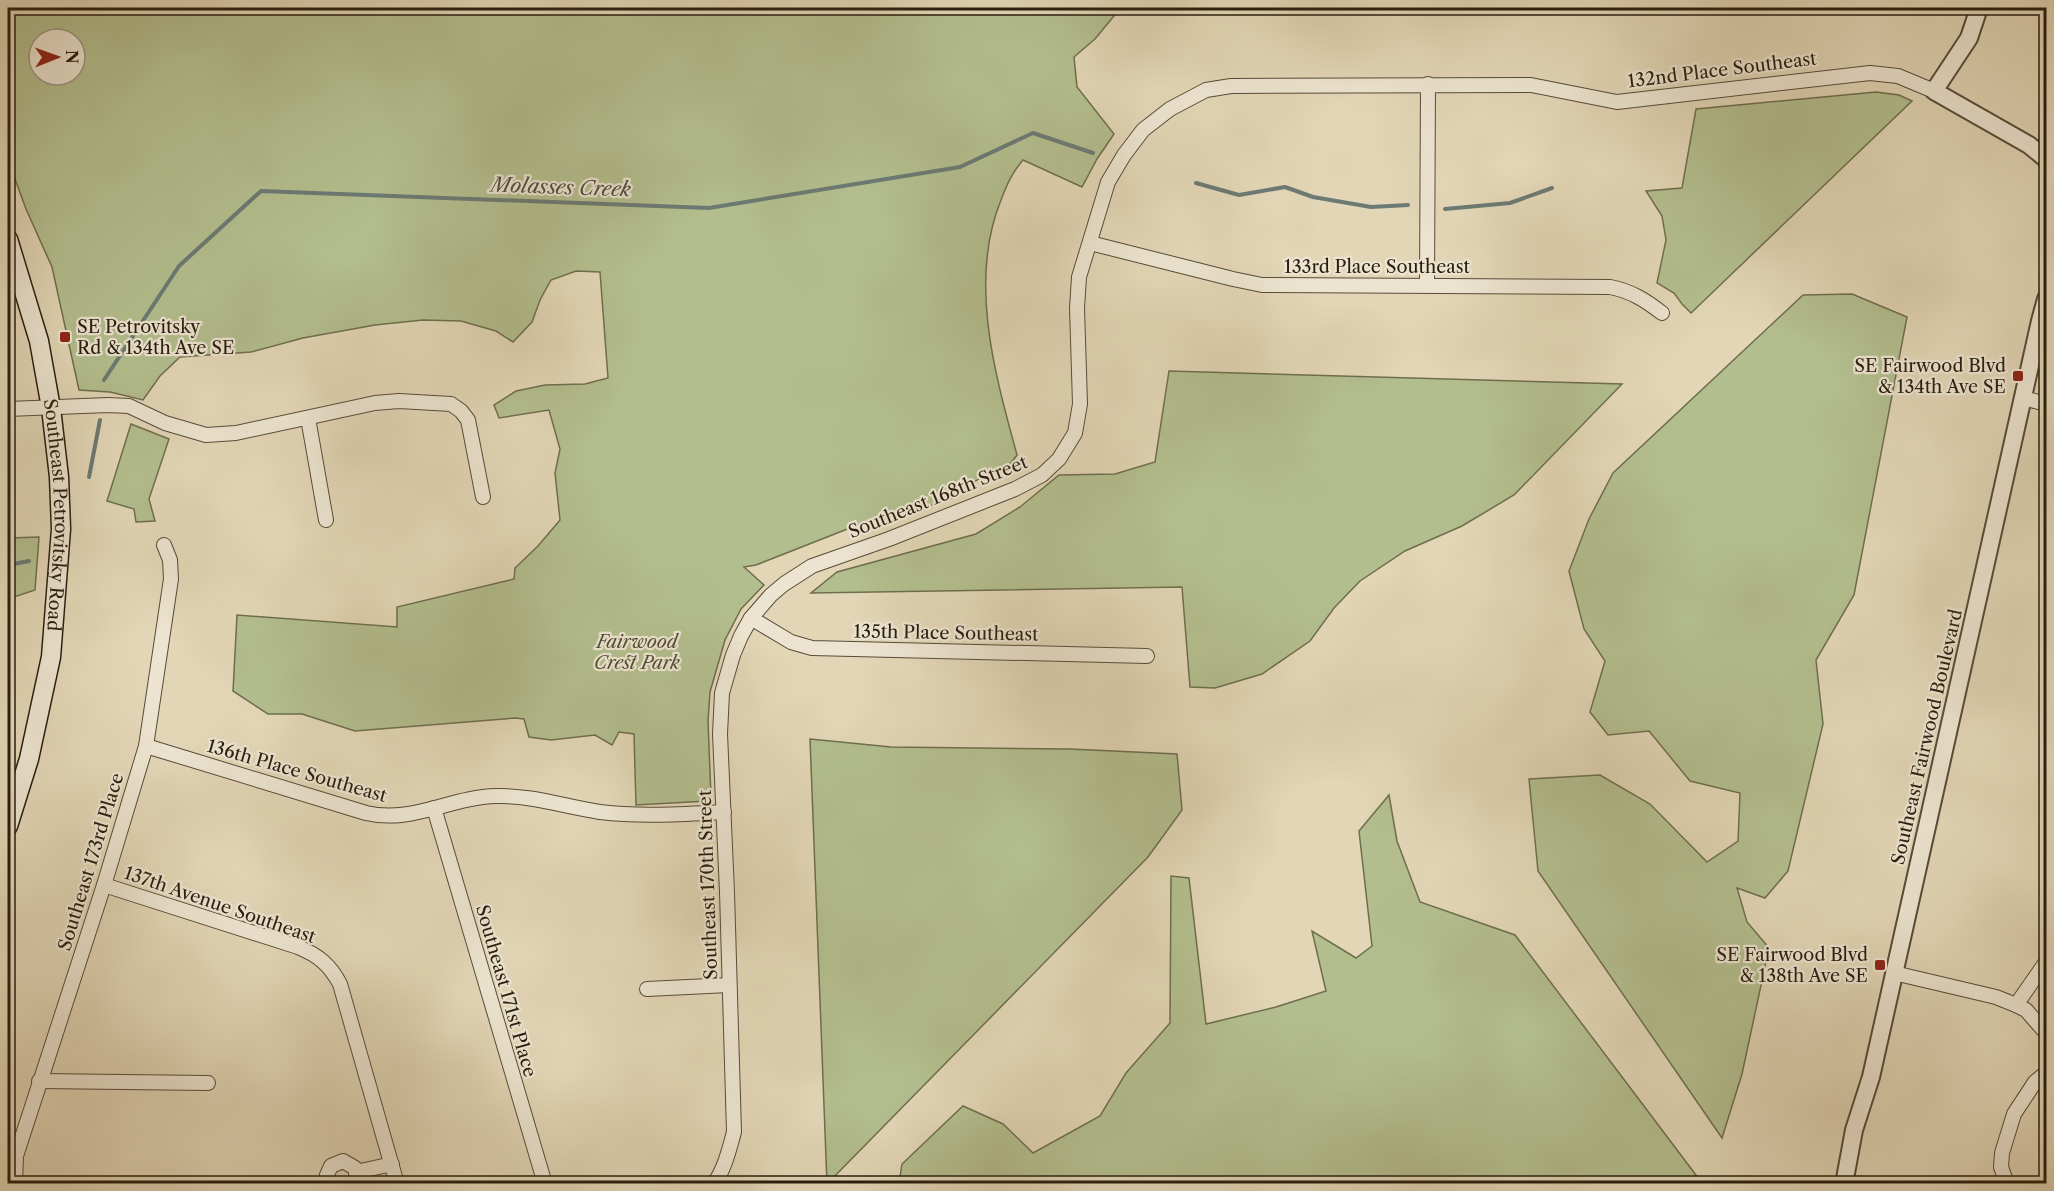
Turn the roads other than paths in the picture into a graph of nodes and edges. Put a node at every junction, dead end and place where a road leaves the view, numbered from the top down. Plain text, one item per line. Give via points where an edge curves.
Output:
1 (1979, 8) edge
2 (1428, 84) junction
3 (1934, 92) junction
4 (1170, 109) joint
5 (2046, 159) edge
6 (8, 239) edge
7 (1090, 243) junction
8 (1427, 285) junction
9 (2046, 299) edge
10 (1662, 313) dead end
11 (2023, 398) junction
12 (2046, 404) edge
13 (51, 408) junction
14 (8, 409) edge
15 (308, 418) junction
16 (483, 497) dead end
17 (326, 520) dead end
18 (164, 545) dead end
19 (751, 618) junction
20 (1147, 656) dead end
21 (146, 746) junction
22 (434, 808) junction
23 (724, 812) junction
24 (8, 826) edge
25 (104, 885) junction
26 (2046, 962) edge
27 (1894, 973) junction
28 (729, 985) junction
29 (646, 989) dead end
30 (2016, 1005) junction
31 (2046, 1033) edge
32 (2046, 1073) edge
33 (39, 1081) junction
34 (208, 1083) dead end
35 (392, 1164) junction
36 (355, 1178) edge
37 (15, 1184) edge
38 (329, 1184) edge
39 (396, 1184) edge
40 (545, 1184) edge
41 (714, 1184) edge
42 (1844, 1184) edge
43 (2007, 1184) edge

1 - 3 street via 1969,38
2 - 3 street, 132nd Place Southeast via 1531,85 1617,102 1870,73 1898,76
2 - 4 street, 132nd Place Southeast via 1231,86 1206,90
2 - 8 street
3 - 5 street, 132nd Place Southeast via 2029,145
4 - 7 street, Southeast 168th Street via 1143,129 1124,155 1108,182
6 - 13 main road, Southeast Petrovitsky Road via 39,341
7 - 8 street, 133rd Place Southeast via 1262,285
7 - 19 street, Southeast 168th Street via 1077,295 1080,404 1075,433 1059,459 1042,475 1015,489 812,566 784,584
8 - 10 street, 133rd Place Southeast via 1610,287 1628,290
9 - 11 street, Southeast Fairwood Boulevard
11 - 12 street
11 - 27 street, Southeast Fairwood Boulevard
13 - 14 street
13 - 15 street via 129,406 165,423 206,435
13 - 24 main road, Southeast Petrovitsky Road via 61,529 51,657 29,759
15 - 16 street via 375,403 451,404 468,420
15 - 17 street
18 - 21 street, Southeast 173rd Place via 171,579
19 - 20 street, 135th Place Southeast via 791,642 812,648
19 - 23 street, Southeast 170th Street via 733,655 722,693
21 - 22 street, 136th Place Southeast via 376,815 403,816
21 - 25 street, Southeast 173rd Place
22 - 23 street, 136th Place Southeast via 498,796 623,814
22 - 40 street, Southeast 171st Place
23 - 28 street, Southeast 170th Street
25 - 33 street, Southeast 173rd Place
25 - 35 street, 137th Avenue Southeast via 298,947 324,961 340,984
26 - 30 street
27 - 30 street
27 - 42 street, Southeast Fairwood Boulevard
28 - 29 street
28 - 41 street, Southeast 170th Street via 734,1132
30 - 31 street via 2026,1010
32 - 43 street via 2035,1082 2014,1114 2002,1153 2001,1167
33 - 34 street
33 - 37 street, Southeast 173rd Place via 16,1156
35 - 36 street
35 - 39 street
36 - 38 street via 352,1165 339,1161 328,1170

